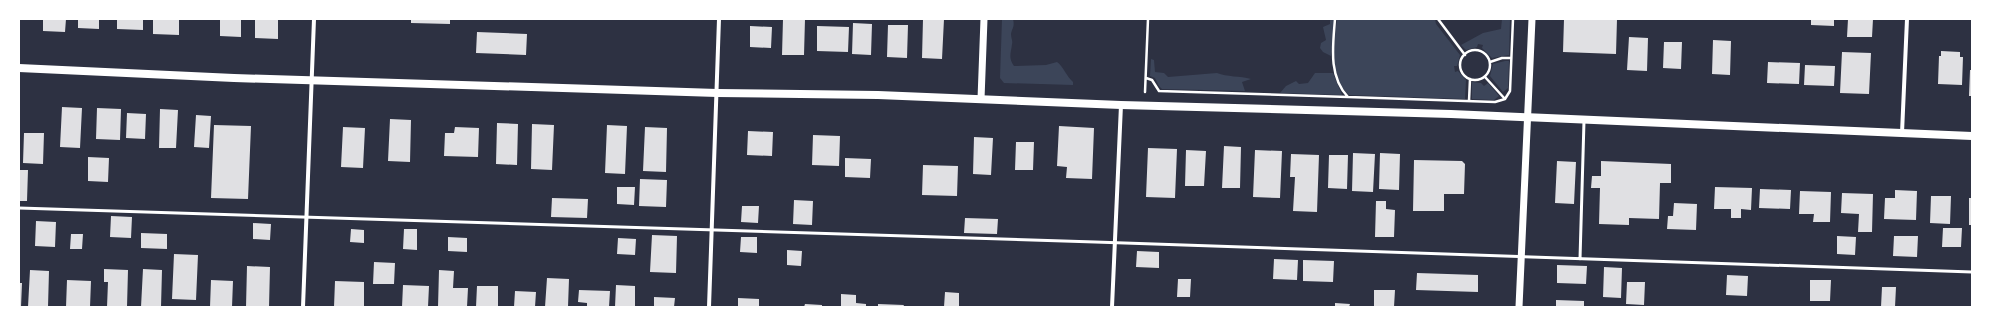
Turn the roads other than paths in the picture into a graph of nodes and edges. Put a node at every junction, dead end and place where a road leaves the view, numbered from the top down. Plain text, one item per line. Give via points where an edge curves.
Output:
1 (314, 19) edge
2 (720, 19) edge
3 (984, 19) edge
4 (1532, 19) edge
5 (1907, 19) edge
6 (19, 68) edge
7 (312, 80) junction
8 (717, 93) junction
9 (981, 99) junction
10 (1121, 105) junction
11 (1528, 116) junction
12 (1584, 119) junction
13 (1902, 133) junction
14 (1972, 136) edge
15 (19, 208) edge
16 (307, 217) junction
17 (712, 230) junction
18 (1115, 243) junction
19 (1521, 257) junction
20 (1580, 259) junction
21 (1972, 272) edge
22 (303, 307) edge
23 (709, 307) edge
24 (1112, 307) edge
25 (1519, 307) edge

1 - 7 street
2 - 8 street
3 - 9 street
4 - 11 street
5 - 13 street
6 - 7 main road
7 - 8 main road
7 - 16 street
8 - 9 main road
8 - 17 street
9 - 10 main road
10 - 11 main road
10 - 18 street
11 - 12 main road
11 - 19 street
12 - 13 main road
12 - 20 lane
13 - 14 main road
15 - 16 lane
16 - 17 lane
16 - 22 street
17 - 18 lane
17 - 23 street
18 - 19 lane
18 - 24 street
19 - 20 lane
19 - 25 street
20 - 21 lane

